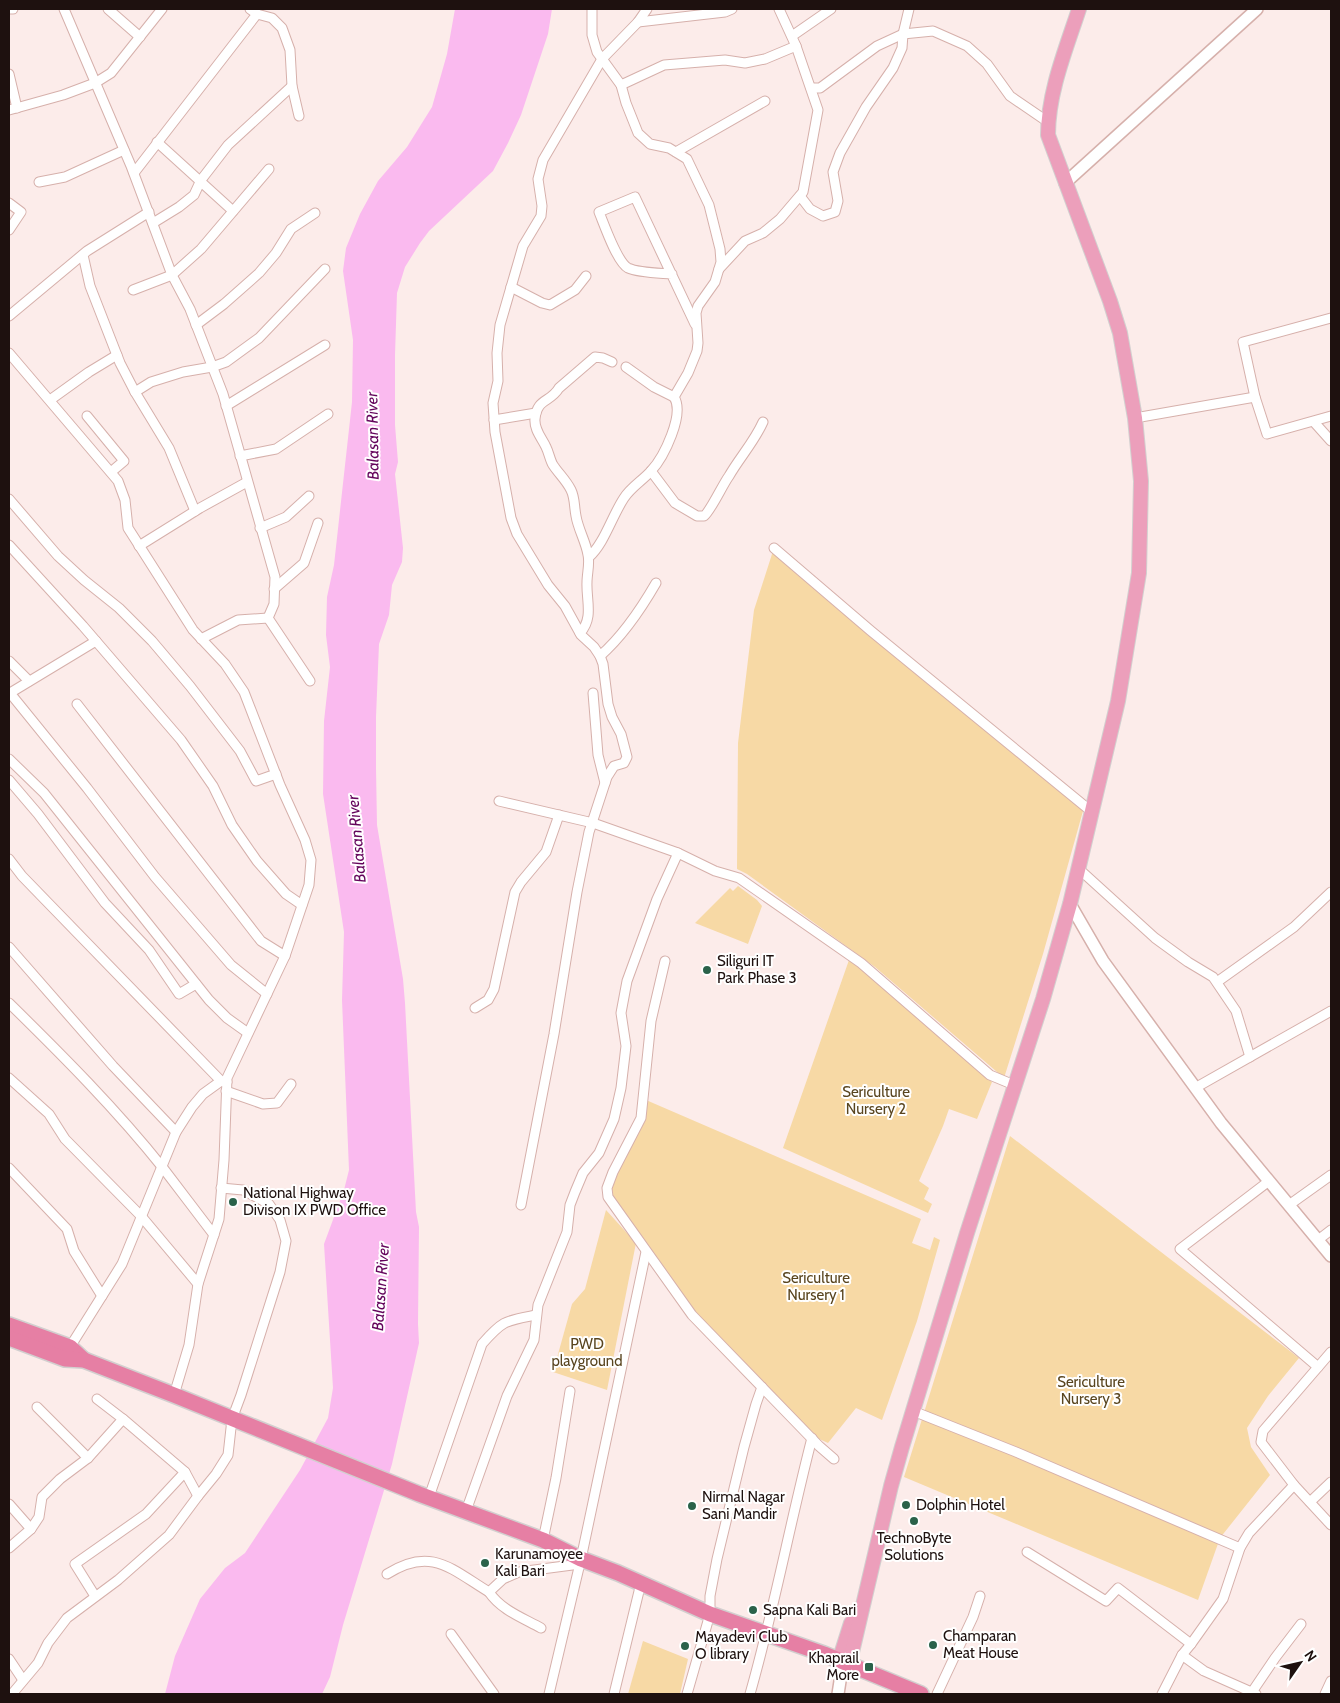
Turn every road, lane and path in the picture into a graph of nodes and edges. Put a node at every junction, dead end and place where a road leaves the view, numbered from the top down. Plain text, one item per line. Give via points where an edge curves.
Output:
1 (9, 9) edge
2 (13, 9) edge
3 (64, 9) edge
4 (108, 9) edge
5 (162, 9) edge
6 (592, 9) edge
7 (647, 9) edge
8 (732, 9) edge
9 (779, 9) edge
10 (831, 9) edge
11 (909, 9) edge
12 (1079, 9) edge
13 (1257, 9) edge
14 (254, 11) edge
15 (638, 22) junction
16 (903, 34) junction
17 (792, 36) junction
18 (140, 37) junction
19 (796, 46) junction
20 (602, 59) junction
21 (9, 74) edge
22 (95, 83) junction
23 (621, 85) junction
24 (292, 86) junction
25 (811, 88) junction
26 (765, 101) dead end
27 (13, 109) edge
28 (299, 116) dead end
29 (1048, 122) junction
30 (158, 142) junction
31 (124, 150) junction
32 (676, 152) junction
33 (269, 169) dead end
34 (134, 173) junction
35 (201, 180) junction
36 (40, 182) dead end
37 (1065, 183) junction
38 (800, 196) junction
39 (9, 203) edge
40 (234, 211) junction
41 (148, 212) junction
42 (315, 213) dead end
43 (153, 223) junction
44 (9, 230) edge
45 (83, 255) junction
46 (325, 268) dead end
47 (719, 269) junction
48 (672, 274) junction
49 (172, 275) junction
50 (586, 276) dead end
51 (511, 287) junction
52 (133, 290) dead end
53 (9, 316) edge
54 (1331, 318) edge
55 (196, 325) junction
56 (696, 327) junction
57 (325, 345) dead end
58 (9, 353) edge
59 (117, 355) junction
60 (612, 362) dead end
61 (212, 367) junction
62 (626, 367) dead end
63 (135, 392) junction
64 (674, 397) junction
65 (1255, 397) junction
66 (50, 400) junction
67 (226, 406) junction
68 (536, 413) junction
69 (328, 414) dead end
70 (87, 416) dead end
71 (1331, 416) edge
72 (1135, 418) junction
73 (494, 420) junction
74 (764, 422) dead end
75 (1314, 422) junction
76 (1331, 441) edge
77 (240, 456) junction
78 (651, 471) junction
79 (111, 472) junction
80 (248, 482) junction
81 (309, 496) dead end
82 (9, 498) edge
83 (195, 510) junction
84 (318, 523) dead end
85 (260, 528) junction
86 (9, 545) edge
87 (139, 546) junction
88 (774, 548) dead end
89 (589, 558) junction
90 (656, 583) dead end
91 (274, 589) junction
92 (268, 618) junction
93 (580, 633) junction
94 (201, 639) junction
95 (96, 641) junction
96 (600, 656) junction
97 (9, 661) edge
98 (29, 681) junction
99 (310, 681) dead end
100 (593, 693) dead end
101 (78, 704) dead end
102 (9, 759) edge
103 (276, 774) junction
104 (9, 780) edge
105 (605, 783) junction
106 (498, 801) dead end
107 (1092, 812) junction
108 (559, 815) junction
109 (593, 824) junction
110 (678, 852) junction
111 (9, 859) edge
112 (1079, 869) junction
113 (1331, 892) edge
114 (1070, 904) junction
115 (302, 905) junction
116 (9, 947) edge
117 (285, 956) junction
118 (665, 961) dead end
119 (1216, 982) junction
120 (196, 984) junction
121 (267, 994) junction
122 (9, 1003) edge
123 (475, 1008) dead end
124 (1331, 1010) edge
125 (248, 1033) junction
126 (1250, 1057) junction
127 (9, 1078) edge
128 (291, 1084) dead end
129 (224, 1085) junction
130 (1014, 1085) junction
131 (1195, 1088) junction
132 (176, 1132) junction
133 (162, 1167) junction
134 (9, 1168) edge
135 (1331, 1175) edge
136 (1269, 1181) junction
137 (221, 1188) junction
138 (520, 1205) dead end
139 (1289, 1205) junction
140 (141, 1216) junction
141 (1331, 1230) edge
142 (214, 1235) junction
143 (1318, 1240) junction
144 (646, 1252) junction
145 (1331, 1256) edge
146 (198, 1284) junction
147 (102, 1296) junction
148 (536, 1315) junction
149 (9, 1325) edge
150 (9, 1338) edge
151 (70, 1347) junction
152 (1331, 1352) edge
153 (84, 1360) junction
154 (1318, 1367) junction
155 (762, 1387) junction
156 (570, 1391) dead end
157 (174, 1394) junction
158 (97, 1399) dead end
159 (37, 1406) dead end
160 (914, 1411) junction
161 (123, 1419) junction
162 (232, 1419) junction
163 (812, 1438) junction
164 (88, 1458) junction
165 (834, 1459) dead end
166 (185, 1472) junction
167 (1331, 1482) edge
168 (1294, 1485) junction
169 (198, 1496) junction
170 (424, 1496) junction
171 (1310, 1502) junction
172 (9, 1504) edge
173 (466, 1511) junction
174 (1331, 1525) edge
175 (31, 1529) junction
176 (543, 1540) junction
177 (9, 1548) edge
178 (1240, 1548) junction
179 (1027, 1552) dead end
180 (581, 1562) junction
181 (873, 1565) junction
182 (387, 1574) dead end
183 (641, 1583) junction
184 (489, 1592) junction
185 (95, 1596) junction
186 (980, 1596) dead end
187 (710, 1614) junction
188 (1302, 1624) dead end
189 (541, 1628) dead end
190 (450, 1634) dead end
191 (767, 1635) junction
192 (844, 1643) junction
193 (1192, 1644) junction
194 (824, 1654) junction
195 (1182, 1655) junction
196 (9, 1659) edge
197 (844, 1663) junction
198 (23, 1680) junction
199 (1331, 1681) edge
200 (910, 1691) edge
201 (1254, 1693) edge
202 (12, 1694) edge
203 (494, 1694) edge
204 (549, 1694) edge
205 (614, 1694) edge
206 (687, 1694) edge
207 (750, 1694) edge
208 (838, 1694) edge
209 (921, 1694) edge
210 (937, 1694) edge
211 (1162, 1694) edge
212 (1325, 1694) edge

1 - 2 street
3 - 22 street
4 - 18 street
5 - 18 street
6 - 20 street via 592,35
7 - 15 street
8 - 15 street
9 - 17 street
10 - 17 street
11 - 16 street
12 - 29 main road via 1056,82
13 - 37 street
14 - 24 street via 272,18 282,28 290,50
14 - 30 street
15 - 20 street
16 - 25 street via 877,46 820,88
16 - 29 street via 933,30 968,46 988,64 1010,96
16 - 38 street via 902,48 893,68 840,153 833,172 838,201 835,212 823,216 810,209
17 - 19 street
18 - 22 street via 111,73
19 - 23 street via 765,59 745,63 725,60 664,65
19 - 25 street
20 - 23 street
20 - 51 street via 543,160 538,179 541,216 526,240
21 - 27 street
22 - 27 street via 63,96
22 - 31 street
23 - 32 street via 638,133 650,144
24 - 28 street
24 - 35 street via 228,145
25 - 38 street via 818,110
26 - 32 street
29 - 37 main road via 1048,134
30 - 34 street
30 - 35 street
31 - 34 street
31 - 36 street via 65,177
32 - 47 street via 687,159 709,205 720,249
33 - 40 street
34 - 41 street
35 - 40 street
35 - 43 street via 194,194
37 - 72 main road via 1120,333
38 - 47 street via 780,219 763,233 745,241
39 - 44 street via 20,212
40 - 49 street via 201,249
41 - 43 street
41 - 45 street
42 - 55 street via 291,229 259,272
43 - 49 street
45 - 53 street
45 - 59 street via 90,286
46 - 61 street via 259,338 226,362
47 - 56 street via 714,285 698,306
48 - 48 street via 631,269 624,265 599,212 635,197
48 - 56 street
49 - 52 street
49 - 55 street
50 - 51 street via 575,290 550,305
51 - 73 street via 499,331
54 - 65 street via 1243,342
55 - 61 street
56 - 64 street via 696,351
57 - 67 street
58 - 66 street
59 - 63 street
59 - 66 street
60 - 68 street via 595,357 557,392 543,400
61 - 63 street via 151,382
61 - 67 street
62 - 64 street
63 - 83 street via 169,448
64 - 78 street via 678,410 669,442
65 - 72 street
65 - 75 street via 1267,434
66 - 79 street
67 - 77 street
68 - 73 street
68 - 89 street via 537,430 552,464 562,474 574,496 576,516
69 - 77 street via 276,449
70 - 79 street via 124,461
71 - 75 street
72 - 107 main road via 1141,481 1139,573 1118,701
73 - 93 street via 516,534
74 - 78 street via 717,494 709,512 702,517 674,503
75 - 76 street
77 - 80 street
78 - 89 street via 624,498
79 - 87 street via 125,500 128,528
80 - 83 street
80 - 85 street
81 - 85 street via 286,517
82 - 103 street via 58,556 152,641 240,750 256,781
83 - 87 street
84 - 91 street via 304,563
85 - 91 street
86 - 95 street
87 - 94 street
88 - 107 street via 871,632
89 - 93 street via 586,582 588,615
90 - 96 street via 639,612
91 - 92 street via 274,604
92 - 94 street via 238,620
92 - 99 street
93 - 96 street
94 - 103 street via 225,664 244,692
95 - 98 street
95 - 115 street via 181,740 213,786 232,825 256,862 286,894
96 - 105 street via 608,704 628,757 624,763 614,766
97 - 98 street
98 - 121 street via 10,693 155,877 231,965
100 - 105 street via 598,755
101 - 117 street via 261,940
102 - 120 street via 44,793
103 - 115 street via 311,860 309,885
104 - 120 street via 105,903 150,950 179,994
105 - 109 street
106 - 108 street
107 - 112 main road
108 - 109 street
108 - 123 street via 546,852 516,892 491,996
109 - 110 street
109 - 138 street via 577,892 554,1034
110 - 130 street via 748,884 861,963 990,1075
110 - 148 street via 627,981 621,1013 626,1046 614,1119 575,1192 567,1232
111 - 129 street
112 - 114 main road
112 - 119 street via 1155,938
113 - 119 street via 1294,927
114 - 130 main road
114 - 131 street via 1103,960
115 - 117 street
116 - 132 street via 113,1066
117 - 121 street
118 - 144 street via 652,1021 642,1118 606,1191
119 - 126 street via 1236,1011
120 - 125 street via 227,1018
121 - 125 street
122 - 133 street via 66,1059
124 - 126 street
125 - 129 street
126 - 131 street
127 - 140 street via 49,1114 65,1139
128 - 129 street via 277,1103 263,1104
129 - 132 street via 203,1094
129 - 137 street
130 - 160 main road
131 - 136 street
132 - 133 street
133 - 140 street
133 - 142 street
134 - 147 street via 66,1229 74,1250
135 - 139 street
136 - 139 street
136 - 154 street via 1180,1250
137 - 142 street via 219,1219
137 - 162 street via 242,1190 269,1204 280,1220 286,1241 280,1272
139 - 143 street
140 - 146 street
140 - 147 street via 122,1264
141 - 143 street
142 - 146 street
143 - 145 street
144 - 155 street via 692,1315
144 - 180 street
146 - 157 street via 189,1346
147 - 151 street
148 - 170 street via 509,1320 497,1327 482,1344
148 - 173 street via 534,1340 507,1396
149 - 151 highway
150 - 153 highway via 64,1359
151 - 153 highway
152 - 154 street
153 - 157 highway
154 - 168 street via 1263,1431 1262,1442
155 - 163 street
155 - 187 street via 717,1559
156 - 176 street
157 - 162 highway
158 - 161 street
159 - 164 street
160 - 178 street
160 - 181 main road via 891,1486
161 - 164 street
161 - 166 street
162 - 169 street via 228,1455
162 - 170 highway
163 - 165 street
163 - 191 street
164 - 175 street via 42,1497 39,1517
166 - 169 street
166 - 185 street via 146,1514 75,1564
167 - 171 street
168 - 171 street
168 - 178 street via 1249,1533
169 - 185 street via 169,1536
170 - 173 highway
171 - 174 street
172 - 175 street
173 - 176 highway
175 - 177 street
176 - 180 highway
178 - 193 street via 1223,1600
179 - 193 street via 1106,1601 1118,1588
180 - 183 highway
180 - 184 street via 519,1572
180 - 204 street
181 - 192 main road
181 - 197 main road
182 - 184 street via 402,1564 418,1560 440,1563
183 - 187 highway
183 - 205 street
184 - 189 street via 510,1612
185 - 198 street via 67,1618
186 - 210 street
187 - 191 highway
187 - 206 street
188 - 201 street via 1275,1658
190 - 203 street
191 - 194 highway
191 - 207 street
192 - 194 main road via 837,1650
192 - 197 main road
193 - 195 street
194 - 197 highway
195 - 201 street via 1204,1671
195 - 211 street
196 - 198 street
197 - 200 highway
197 - 208 street
198 - 202 street
199 - 212 street
200 - 209 highway

